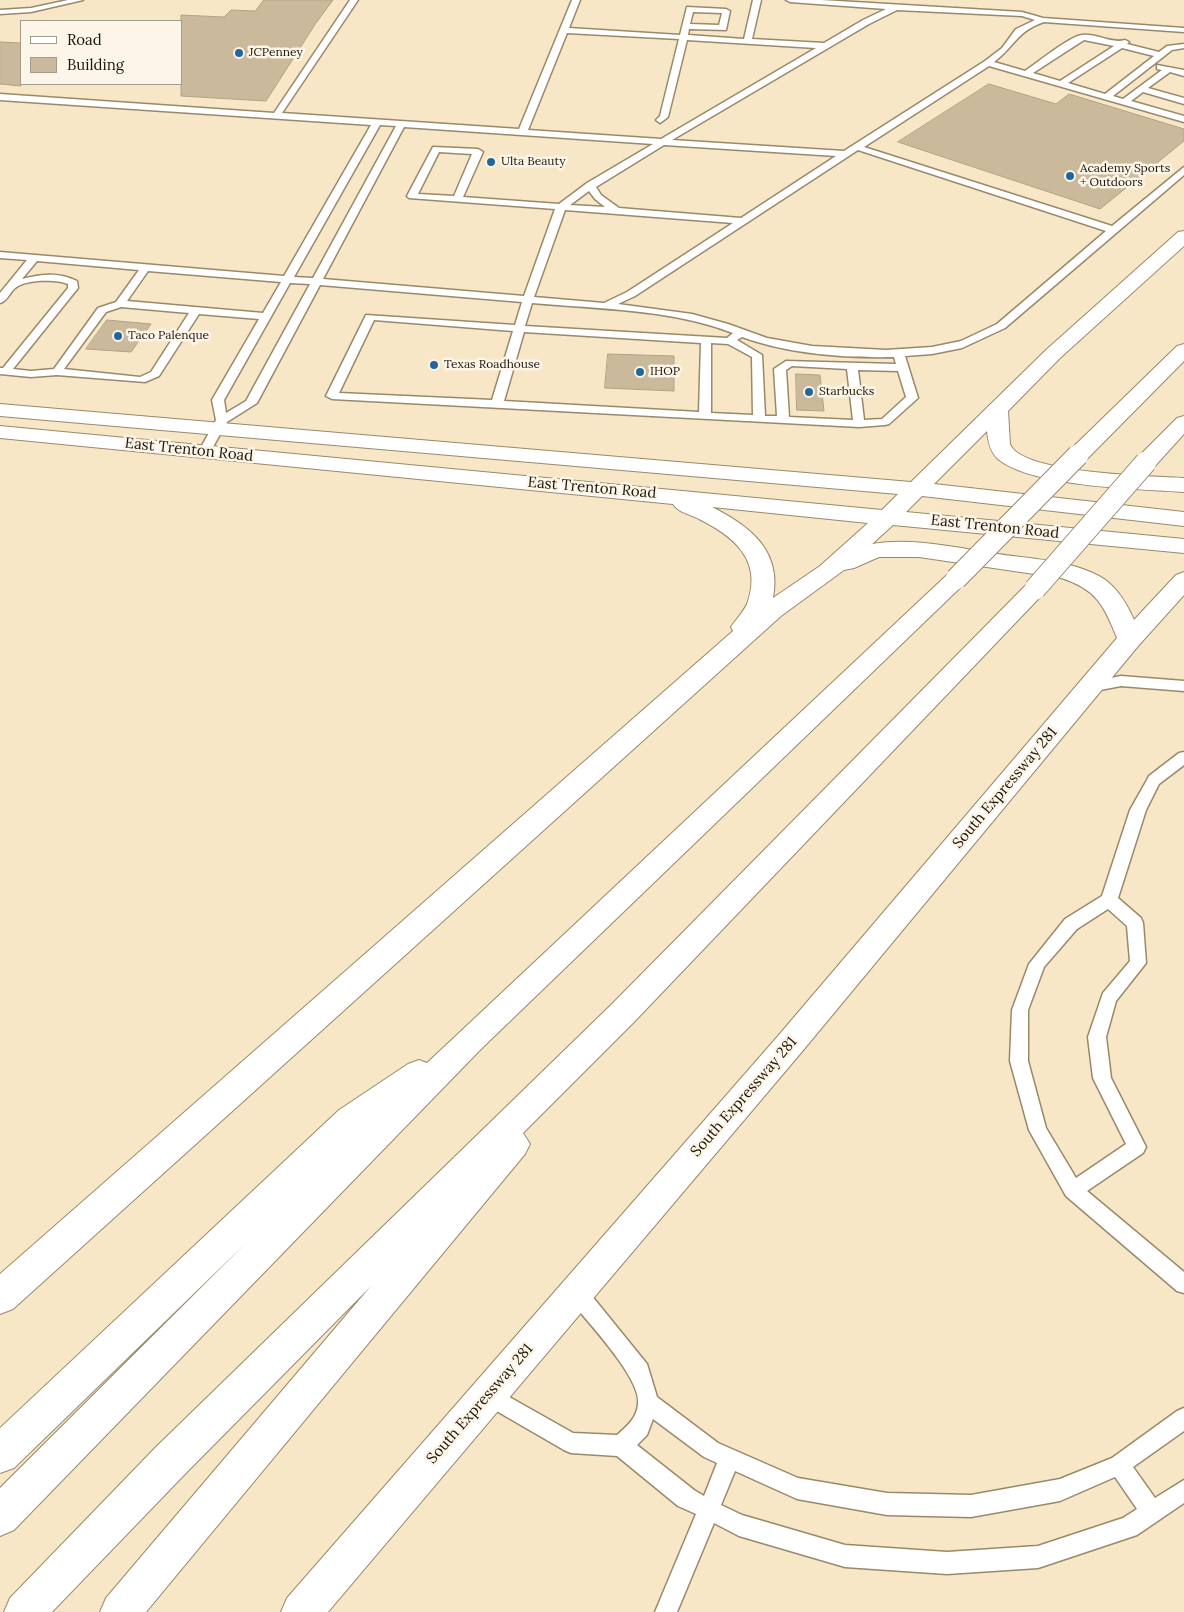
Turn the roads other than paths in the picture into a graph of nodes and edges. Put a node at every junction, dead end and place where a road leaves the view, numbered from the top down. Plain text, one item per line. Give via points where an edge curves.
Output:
1 (79, 0) edge
2 (354, 0) edge
3 (576, 0) edge
4 (757, 0) edge
5 (790, 0) edge
6 (833, 3) junction
7 (898, 7) junction
8 (0, 12) edge
9 (878, 17) junction
10 (1043, 20) junction
11 (686, 26) junction
12 (564, 30) junction
13 (1184, 30) edge
14 (1135, 35) dead end
15 (683, 37) junction
16 (748, 41) junction
17 (1121, 45) junction
18 (826, 46) junction
19 (1184, 46) edge
20 (1160, 55) junction
21 (988, 63) junction
22 (1149, 64) junction
23 (1168, 69) junction
24 (1184, 73) edge
25 (1026, 74) junction
26 (1062, 84) junction
27 (1142, 89) junction
28 (1107, 96) junction
29 (0, 97) edge
30 (1184, 101) edge
31 (1125, 102) junction
32 (277, 115) junction
33 (1184, 119) edge
34 (660, 120) dead end
35 (378, 122) junction
36 (402, 123) junction
37 (698, 129) junction
38 (523, 131) junction
39 (666, 141) junction
40 (715, 144) junction
41 (856, 147) junction
42 (845, 154) junction
43 (1184, 170) edge
44 (590, 185) junction
45 (457, 199) junction
46 (561, 207) junction
47 (616, 211) junction
48 (743, 221) junction
49 (1113, 230) junction
50 (1184, 236) edge
51 (0, 255) edge
52 (34, 258) junction
53 (52, 260) junction
54 (145, 268) junction
55 (48, 276) junction
56 (287, 280) junction
57 (317, 282) junction
58 (13, 284) junction
59 (528, 299) junction
60 (0, 300) edge
61 (120, 304) junction
62 (607, 306) junction
63 (196, 310) junction
64 (266, 316) junction
65 (520, 328) junction
66 (741, 332) junction
67 (706, 340) junction
68 (730, 341) junction
69 (1184, 350) edge
70 (898, 352) junction
71 (852, 366) junction
72 (903, 368) junction
73 (3, 371) edge
74 (57, 372) junction
75 (497, 404) junction
76 (997, 408) junction
77 (0, 410) edge
78 (705, 416) junction
79 (759, 419) junction
80 (783, 420) junction
81 (1184, 422) edge
82 (859, 424) junction
83 (220, 425) junction
84 (0, 432) edge
85 (205, 451) junction
86 (1184, 485) edge
87 (915, 489) junction
88 (657, 494) junction
89 (888, 517) junction
90 (1184, 519) edge
91 (1184, 546) edge
92 (828, 571) junction
93 (1184, 580) edge
94 (1130, 639) junction
95 (730, 647) junction
96 (1184, 686) edge
97 (1090, 687) junction
98 (1184, 757) edge
99 (1176, 770) edge
100 (1109, 900) junction
101 (623, 1013) junction
102 (470, 1040) junction
103 (1073, 1190) junction
104 (1184, 1284) edge
105 (576, 1292) junction
106 (0, 1297) edge
107 (488, 1395) junction
108 (649, 1404) junction
109 (1184, 1418) edge
110 (621, 1446) junction
111 (0, 1454) edge
112 (730, 1458) junction
113 (1120, 1465) junction
114 (1184, 1491) edge
115 (709, 1510) junction
116 (1152, 1512) junction
117 (0, 1516) edge
118 (24, 1612) edge
119 (120, 1612) edge
120 (300, 1612) edge
121 (666, 1612) edge

1 - 8 lane via 31,10
2 - 32 lane
3 - 12 lane
4 - 16 lane
5 - 6 lane
6 - 7 lane
6 - 9 lane via 868,10
7 - 9 lane
7 - 10 lane via 923,15
9 - 18 lane
10 - 13 lane
10 - 21 lane via 1019,31 1005,50
11 - 11 lane via 690,9 726,11 723,28
11 - 15 lane
12 - 15 lane
12 - 38 lane
14 - 17 lane
15 - 16 lane
15 - 34 lane via 664,117
16 - 18 lane
17 - 20 lane
17 - 25 lane via 1092,38 1076,40
17 - 26 lane
18 - 37 lane
19 - 20 lane via 1170,48
20 - 22 lane
21 - 25 lane
21 - 41 lane
22 - 23 lane
22 - 28 lane
23 - 24 lane
23 - 27 lane
25 - 26 lane
26 - 28 lane
27 - 30 lane
27 - 31 lane
28 - 31 lane
29 - 32 lane
31 - 33 lane
32 - 35 lane
35 - 36 lane
35 - 56 lane
36 - 38 lane
36 - 57 lane
37 - 39 lane
37 - 40 lane
38 - 39 lane
39 - 40 lane
39 - 44 lane
40 - 42 lane
41 - 42 lane
41 - 49 lane
42 - 48 lane
43 - 49 lane
44 - 46 lane
44 - 47 lane via 598,197
45 - 45 lane via 478,152 436,149 412,196
45 - 46 lane
46 - 47 lane
46 - 59 lane
47 - 48 lane
48 - 62 lane via 631,294
49 - 70 lane via 993,331 951,348
50 - 76 main road
51 - 52 lane
52 - 53 lane
52 - 58 lane
53 - 54 lane
53 - 55 lane via 46,266
54 - 56 lane
54 - 61 lane
55 - 58 lane
55 - 73 lane via 65,278 73,288
56 - 57 lane
56 - 64 lane
57 - 59 lane
57 - 83 lane via 251,403
58 - 60 lane
59 - 62 lane
59 - 65 lane
61 - 63 lane
61 - 74 lane via 102,310
62 - 66 lane via 672,313
63 - 64 lane
63 - 74 lane via 155,374 149,377 141,380
64 - 83 lane via 218,400
65 - 67 lane
65 - 75 lane
65 - 75 lane via 370,318 332,396
66 - 68 lane
66 - 70 lane via 769,342 812,349
67 - 68 lane
67 - 78 lane
68 - 79 lane via 757,355
69 - 102 main road, bridge via 956,579
70 - 72 lane
71 - 72 lane
71 - 80 lane via 790,363 780,370
71 - 82 lane
72 - 82 lane via 912,398 885,422
73 - 74 lane
75 - 78 lane
76 - 86 main road via 999,444 1013,462 1086,478
76 - 87 main road
77 - 83 main road, East Trenton Road
78 - 79 lane
79 - 80 lane
80 - 82 lane
81 - 101 main road, bridge via 1036,589
83 - 85 lane
83 - 87 main road, East Trenton Road
84 - 85 main road, East Trenton Road
85 - 88 main road, East Trenton Road
87 - 89 main road
87 - 90 main road, East Trenton Road
88 - 89 main road, East Trenton Road
88 - 95 main road via 721,521 738,532 756,552 763,584 760,602
89 - 91 main road, East Trenton Road
89 - 92 main road
92 - 94 main road via 868,552 918,550 1062,571 1103,588 1118,609
92 - 95 main road via 772,610
93 - 94 main road, South Expressway 281
94 - 97 main road, South Expressway 281
95 - 106 main road
96 - 97 lane via 1121,681
97 - 105 main road, South Expressway 281
98 - 99 lane
99 - 100 lane via 1154,780 1138,810
100 - 103 lane via 1071,924 1036,964 1020,1010 1019,1060 1038,1130
100 - 103 lane via 1135,923 1138,963 1109,998 1097,1036 1102,1078 1137,1147
101 - 118 main road via 177,1454
101 - 119 main road
102 - 111 main road via 351,1120
102 - 117 main road
103 - 104 lane
105 - 107 main road, South Expressway 281
105 - 108 lane via 640,1371
107 - 110 lane via 571,1443
107 - 120 main road, South Expressway 281
108 - 110 lane via 640,1428
108 - 112 lane via 711,1450
109 - 113 lane
110 - 115 lane via 686,1498
112 - 113 lane via 797,1488 887,1504 971,1506 1060,1490
112 - 115 lane
113 - 116 lane
114 - 116 lane
115 - 116 lane via 739,1525 845,1556 946,1563 1038,1557 1130,1527
115 - 121 lane

